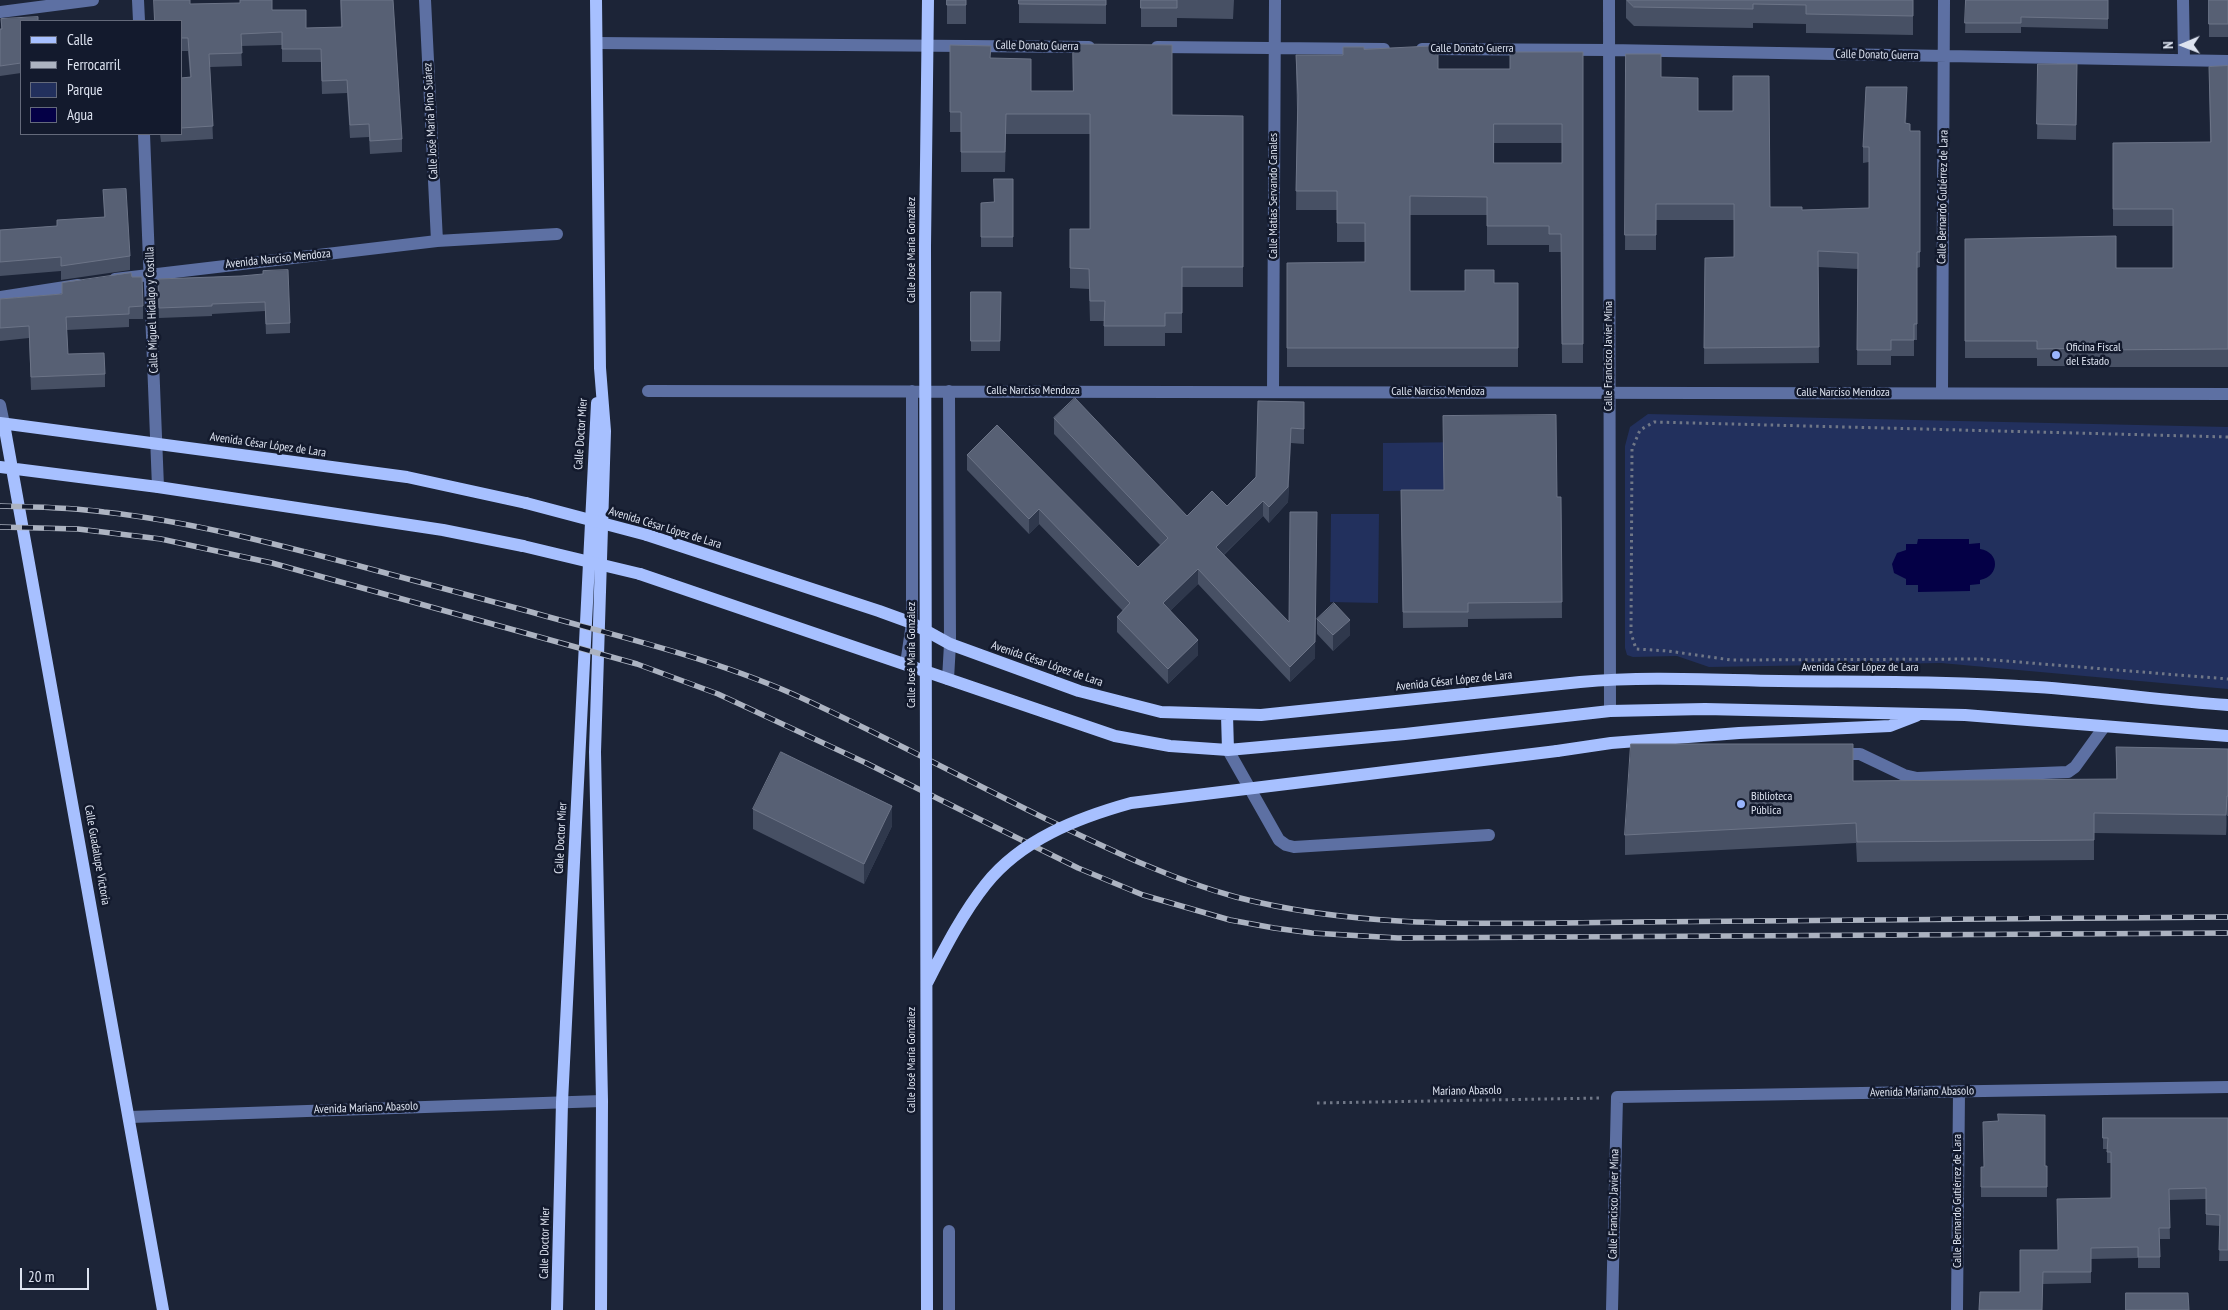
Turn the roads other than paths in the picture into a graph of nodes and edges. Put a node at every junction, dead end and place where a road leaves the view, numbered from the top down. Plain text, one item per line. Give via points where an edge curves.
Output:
1 (93, 0) edge
2 (138, 0) edge
3 (425, 0) edge
4 (596, 0) edge
5 (928, 0) edge
6 (1276, 0) edge
7 (1609, 0) edge
8 (1944, 0) edge
9 (2183, 0) edge
10 (0, 12) edge
11 (139, 20) edge
12 (597, 43) junction
13 (928, 45) junction
14 (1107, 47) edge
15 (1146, 47) edge
16 (1275, 49) junction
17 (1393, 49) edge
18 (1413, 49) edge
19 (1610, 50) junction
20 (1945, 56) junction
21 (2184, 59) junction
22 (2228, 61) edge
23 (144, 135) edge
24 (558, 234) dead end
25 (436, 241) junction
26 (151, 274) junction
27 (0, 297) edge
28 (600, 368) junction
29 (648, 390) dead end
30 (912, 391) junction
31 (949, 391) junction
32 (1273, 392) junction
33 (1609, 393) junction
34 (1942, 393) junction
35 (2228, 394) edge
36 (0, 405) edge
37 (2, 424) edge
38 (156, 443) junction
39 (0, 467) edge
40 (14, 470) junction
41 (158, 487) junction
42 (912, 623) junction
43 (950, 644) junction
44 (906, 664) junction
45 (948, 679) junction
46 (1611, 679) junction
47 (2228, 705) edge
48 (1610, 711) junction
49 (1924, 714) junction
50 (1227, 715) junction
51 (2104, 727) junction
52 (2228, 736) edge
53 (1692, 737) junction
54 (1708, 746) edge
55 (1228, 750) junction
56 (1821, 754) edge
57 (1489, 835) dead end
58 (926, 985) junction
59 (2228, 1087) edge
60 (1959, 1092) junction
61 (1617, 1098) joint
62 (602, 1101) junction
63 (562, 1102) junction
64 (130, 1117) junction
65 (949, 1231) dead end
66 (163, 1310) edge
67 (558, 1310) edge
68 (601, 1310) edge
69 (927, 1310) edge
70 (949, 1310) edge
71 (1612, 1310) edge
72 (1957, 1310) edge

1 - 10 street
2 - 11 street
3 - 25 street, Calle José María Pino Suárez
4 - 12 main road, Calle Doctor Mier
5 - 13 main road, Calle José María González
6 - 16 street, Calle Matías Servando Canales
7 - 19 street, Calle Francisco Javier Mina
8 - 20 street, Calle Bernardo Gutiérrez de Lara
9 - 21 street
12 - 13 street, Calle Donato Guerra
12 - 28 main road, Calle Doctor Mier
13 - 14 street, Calle Donato Guerra
13 - 58 main road, Calle José María González, bridge via 925,246
15 - 16 street
16 - 17 street
16 - 32 street, Calle Matías Servando Canales
18 - 19 street, Calle Donato Guerra
19 - 20 street, Calle Donato Guerra
19 - 33 street, Calle Francisco Javier Mina
20 - 21 street, Calle Donato Guerra
20 - 34 street, Calle Bernardo Gutiérrez de Lara
21 - 22 street, Calle Donato Guerra
23 - 26 street, Calle Miguel Hidalgo y Costilla
24 - 25 street, Avenida Narciso Mendoza
25 - 26 street, Avenida Narciso Mendoza
26 - 27 street, Avenida Narciso Mendoza
26 - 38 street, Calle Miguel Hidalgo y Costilla
28 - 62 main road, Calle Doctor Mier via 605,431 595,752
28 - 63 main road, Calle Doctor Mier via 594,432
29 - 30 street, Calle Narciso Mendoza
30 - 31 street, Calle Narciso Mendoza
30 - 42 street
31 - 32 street, Calle Narciso Mendoza
31 - 43 street
32 - 33 street, Calle Narciso Mendoza
33 - 34 street, Calle Narciso Mendoza
33 - 46 street, Calle Francisco Javier Mina
34 - 35 street, Calle Narciso Mendoza
36 - 37 street, Calle Guadalupe Victoria
37 - 38 main road, Avenida César López de Lara
37 - 40 main road, Calle Guadalupe Victoria
38 - 41 street, Calle Miguel Hidalgo y Costilla
38 - 42 main road, Avenida César López de Lara, bridge via 407,477 526,503 647,535
39 - 40 main road
40 - 41 main road
40 - 64 main road, Calle Guadalupe Victoria
41 - 44 main road, bridge via 443,530 523,546 640,574
42 - 43 main road, Avenida César López de Lara
42 - 44 street
43 - 45 street
43 - 50 main road, Avenida César López de Lara via 1079,691 1136,706 1162,712
44 - 45 main road
45 - 55 main road via 1115,736 1170,746
46 - 47 main road, Avenida César López de Lara via 1933,682 2037,687
46 - 48 street, Calle Francisco Javier Mina
46 - 50 main road, Avenida César López de Lara via 1261,715
48 - 49 main road via 1705,709
48 - 55 main road
49 - 51 main road via 2018,718
49 - 53 main road via 1890,726
50 - 55 main road
51 - 52 main road
51 - 56 street via 2068,772 1917,778 1860,754
53 - 54 street
53 - 58 main road, bridge via 1611,743 1130,803 1092,814 1028,846 986,884 949,941
55 - 57 street via 1280,840 1286,845
58 - 69 main road, Calle José María González, bridge
59 - 60 street, Avenida Mariano Abasolo
60 - 61 street, Avenida Mariano Abasolo
60 - 72 street, Calle Bernardo Gutiérrez de Lara
61 - 71 street, Calle Francisco Javier Mina
62 - 63 street, Avenida Mariano Abasolo
62 - 68 main road, Calle Doctor Mier
63 - 64 street, Avenida Mariano Abasolo
63 - 67 main road, Calle Doctor Mier
64 - 66 main road, Calle Guadalupe Victoria
65 - 70 street

